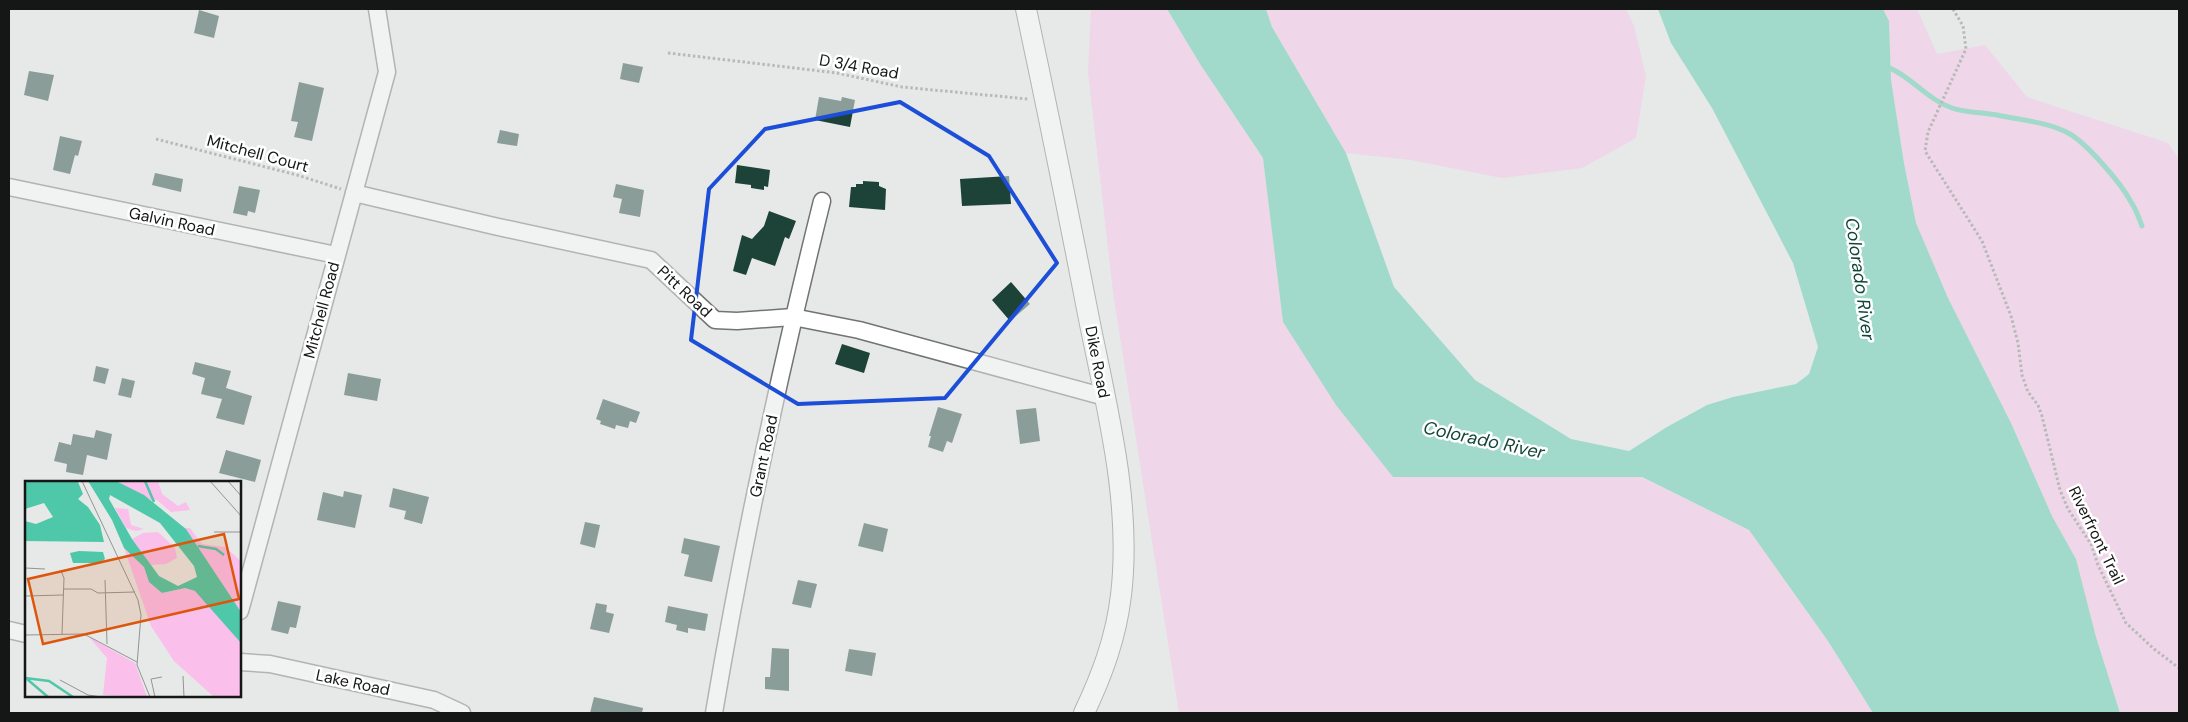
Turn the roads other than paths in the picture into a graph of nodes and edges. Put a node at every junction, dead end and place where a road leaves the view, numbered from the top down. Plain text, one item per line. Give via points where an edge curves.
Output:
1 (377, 9) edge
2 (1026, 9) edge
3 (9, 187) edge
4 (354, 193) junction
5 (822, 201) dead end
6 (336, 256) junction
7 (793, 317) junction
8 (1105, 397) junction
9 (241, 607) edge
10 (9, 630) edge
11 (25, 634) edge
12 (241, 662) edge
13 (462, 713) edge
14 (714, 713) edge
15 (1084, 713) edge

1 - 4 street, Mitchell Road via 388,72
2 - 8 street, Dike Road
3 - 6 street, Galvin Road
4 - 6 street, Mitchell Road
4 - 7 street, Pitt Road via 651,260 715,320
5 - 7 street, Grant Road
6 - 9 street, Mitchell Road
7 - 8 street, Pitt Road via 859,330
7 - 14 street, Grant Road via 744,547
8 - 15 street, Dike Road via 1120,487 1123,528 1121,594 1111,650
10 - 11 street
12 - 13 street, Lake Road via 270,664 434,700

